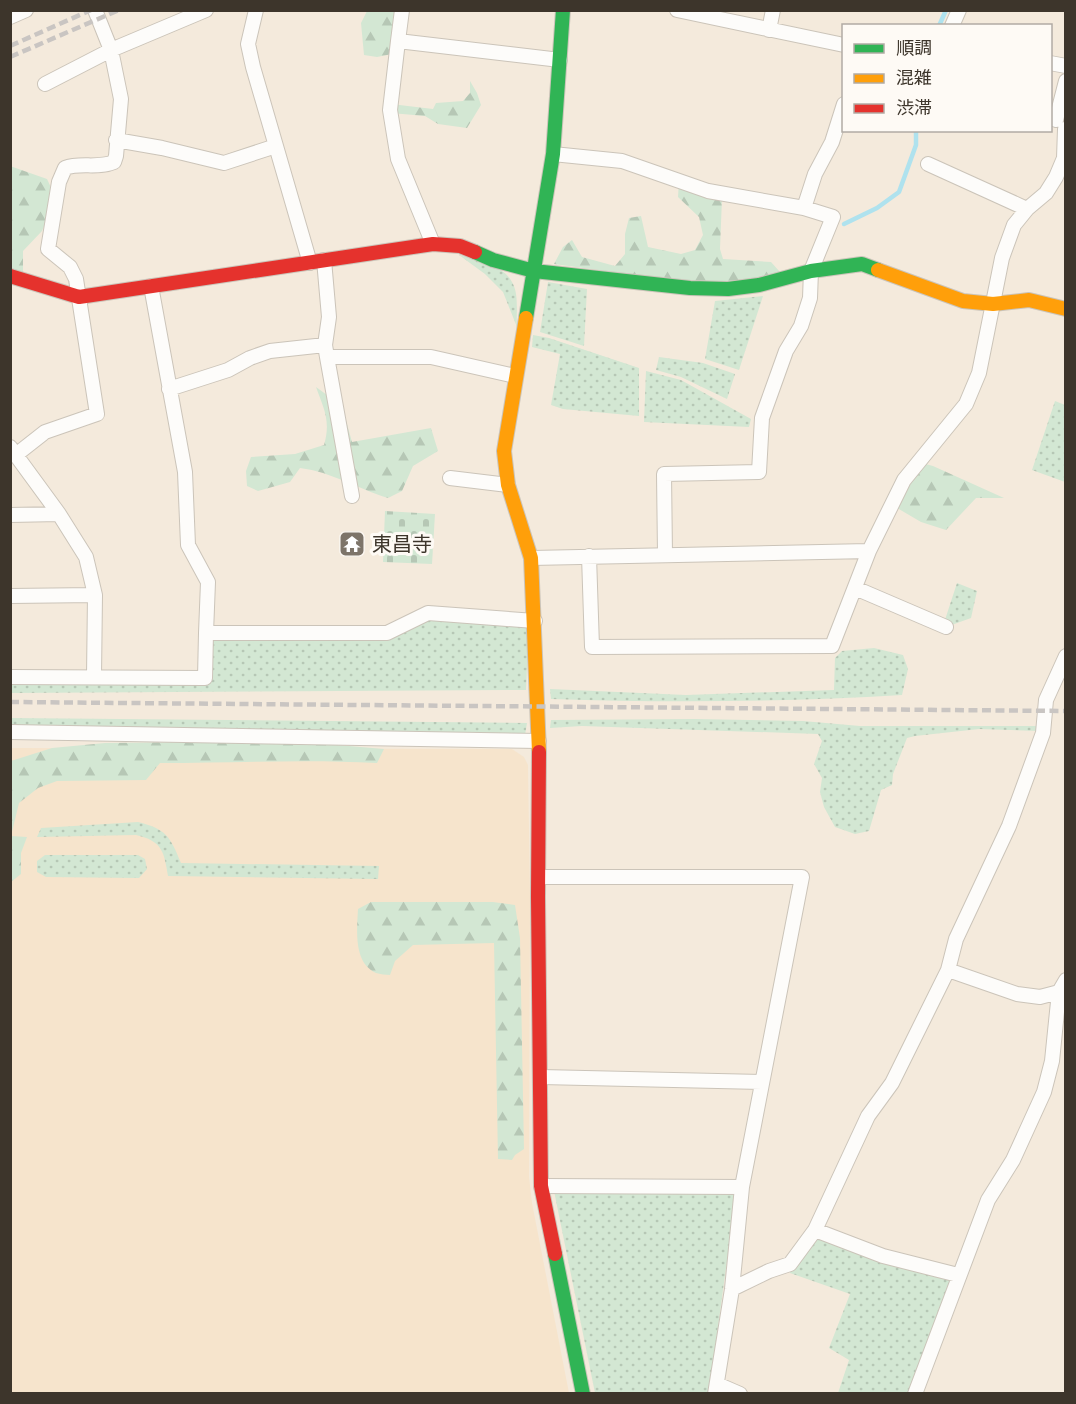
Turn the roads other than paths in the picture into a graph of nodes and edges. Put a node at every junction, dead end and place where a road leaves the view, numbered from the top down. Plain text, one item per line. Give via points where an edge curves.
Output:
1 (26, 10) edge
2 (95, 10) edge
3 (206, 10) edge
4 (256, 10) edge
5 (402, 10) edge
6 (563, 10) edge
7 (677, 10) edge
8 (773, 10) edge
9 (959, 10) edge
10 (10, 17) edge
11 (953, 24) edge
12 (769, 30) junction
13 (398, 41) junction
14 (842, 45) edge
15 (111, 50) junction
16 (560, 60) junction
17 (1065, 81) edge
18 (45, 84) dead end
19 (842, 107) edge
20 (1059, 124) edge
21 (116, 140) junction
22 (276, 146) junction
23 (553, 154) junction
24 (928, 164) dead end
25 (804, 208) junction
26 (1027, 209) junction
27 (433, 244) junction
28 (324, 260) junction
29 (310, 263) junction
30 (812, 271) junction
31 (534, 272) junction
32 (10, 276) edge
33 (151, 286) junction
34 (79, 297) junction
35 (993, 304) junction
36 (1065, 309) edge
37 (326, 351) junction
38 (515, 376) junction
39 (169, 389) junction
40 (14, 451) edge
41 (450, 478) dead end
42 (508, 485) junction
43 (352, 496) dead end
44 (59, 514) junction
45 (10, 515) edge
46 (869, 551) junction
47 (664, 554) junction
48 (589, 556) junction
49 (531, 558) junction
50 (855, 588) junction
51 (95, 595) junction
52 (10, 596) edge
53 (535, 621) junction
54 (946, 627) dead end
55 (206, 633) junction
56 (1065, 656) edge
57 (94, 676) junction
58 (10, 677) edge
59 (10, 732) edge
60 (539, 741) junction
61 (539, 877) junction
62 (948, 970) junction
63 (1062, 986) edge
64 (541, 1077) junction
65 (762, 1082) junction
66 (541, 1186) junction
67 (742, 1187) junction
68 (815, 1230) junction
69 (958, 1275) junction
70 (732, 1289) junction
71 (716, 1389) edge
72 (583, 1394) edge
73 (740, 1394) edge
74 (915, 1394) edge

1 - 10 street
2 - 15 street
3 - 15 street
4 - 22 street via 248,44
5 - 13 street
6 - 16 street
7 - 12 street
8 - 12 street
9 - 11 street
12 - 14 street
13 - 16 street
13 - 27 street via 390,110 398,159
15 - 18 street
15 - 21 street via 121,99
16 - 23 street
17 - 20 street
19 - 25 street
20 - 26 street via 1064,158 1046,193
21 - 22 street via 224,164
21 - 34 street via 114,162 73,165 65,168 59,182 48,249 70,267
22 - 29 street
23 - 25 street via 622,161 708,192
23 - 31 street
24 - 26 street
25 - 30 street via 833,217
26 - 35 street via 1014,225 1002,258
27 - 28 street
27 - 31 street via 460,246
28 - 29 street
28 - 37 street via 329,317
29 - 33 street
30 - 31 street via 728,289
30 - 35 street via 862,264 963,301
30 - 47 street via 810,298 801,326 786,351 762,418 759,472 664,474
31 - 38 street
32 - 34 street
33 - 34 street
33 - 39 street
34 - 40 street via 97,414 45,432
35 - 36 street via 1029,300
35 - 46 street via 979,373 966,404 904,480
37 - 38 street via 430,357
37 - 39 street via 270,351
37 - 43 street
38 - 42 street via 504,451
39 - 55 street via 185,472 188,546 208,582
40 - 44 street
41 - 42 street
42 - 49 street
44 - 45 street
44 - 51 street via 86,557
46 - 47 street
46 - 50 street
47 - 48 street
48 - 49 street
48 - 50 street via 592,647 832,646
49 - 53 street
50 - 54 street
51 - 52 street
51 - 57 street
53 - 55 street via 428,613 387,633
53 - 60 street
55 - 57 street via 205,678
56 - 62 street via 1046,700 1043,733 1032,764 956,939
57 - 58 street
59 - 60 street
60 - 61 street
61 - 64 street
61 - 65 street via 802,877
62 - 63 street via 1017,994 1040,997
62 - 68 street via 892,1083 868,1116
63 - 69 street via 1044,1092 1013,1160 988,1200
64 - 65 street
64 - 66 street
65 - 67 street
66 - 67 street
66 - 72 street
67 - 70 street
68 - 69 street via 883,1256
68 - 70 street via 790,1264
69 - 74 street
70 - 71 street
71 - 73 street

